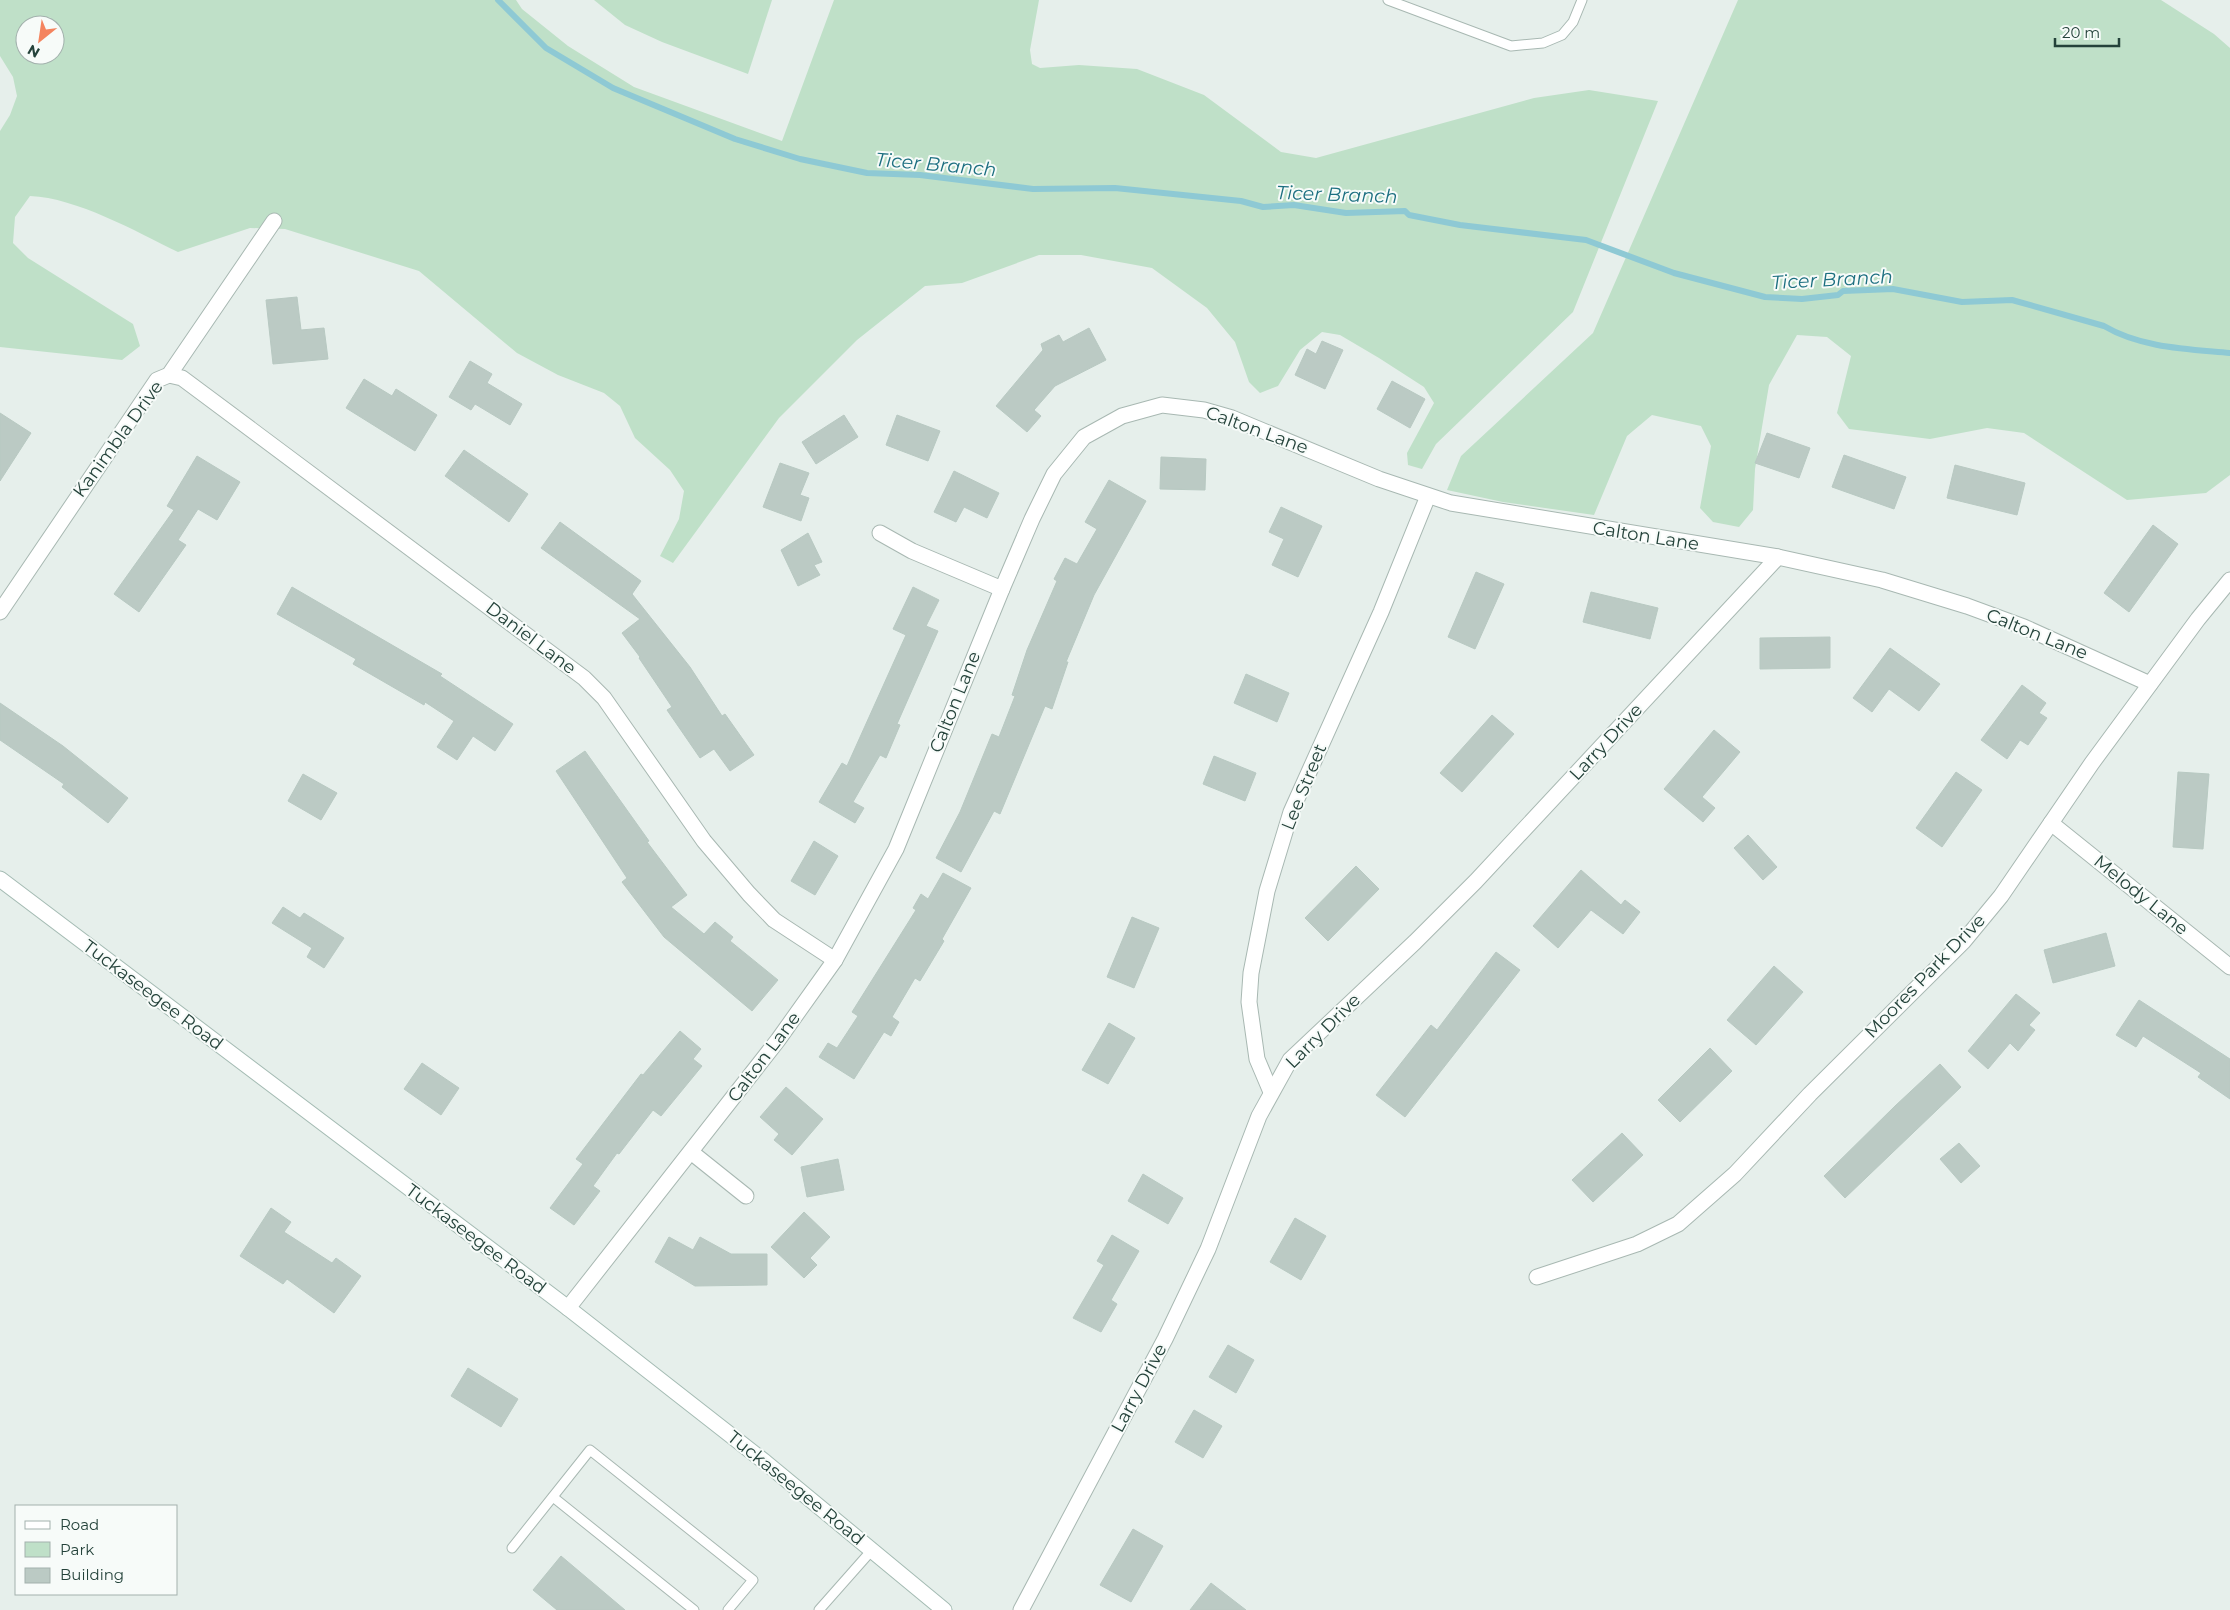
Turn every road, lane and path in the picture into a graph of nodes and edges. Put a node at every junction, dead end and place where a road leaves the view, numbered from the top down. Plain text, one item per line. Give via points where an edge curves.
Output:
1 (1388, 0) edge
2 (1582, 0) edge
3 (274, 221) dead end
4 (169, 375) junction
5 (1428, 496) junction
6 (880, 533) dead end
7 (1778, 557) junction
8 (2230, 580) edge
9 (1002, 588) junction
10 (0, 612) edge
11 (2150, 684) junction
12 (2051, 823) junction
13 (0, 878) edge
14 (834, 960) junction
15 (2230, 967) edge
16 (1271, 1092) junction
17 (691, 1152) junction
18 (746, 1196) dead end
19 (1537, 1277) dead end
20 (568, 1308) junction
21 (552, 1497) junction
22 (512, 1548) dead end
23 (872, 1550) junction
24 (694, 1610) edge
25 (728, 1610) edge
26 (819, 1610) edge
27 (944, 1610) edge
28 (1021, 1610) edge

1 - 2 lane via 1511,46 1543,43 1562,34 1574,22
3 - 4 street, Kanimbla Drive
4 - 10 street, Kanimbla Drive via 156,380
4 - 14 street, Daniel Lane via 182,378 584,678 604,698 704,841 749,894 774,920
5 - 7 street, Calton Lane via 1473,507
5 - 9 street, Calton Lane via 1232,418 1204,410 1162,405 1122,416 1084,437 1064,460 1032,519
5 - 16 street, Lee Street via 1381,612 1292,812 1267,891 1251,973 1249,1002 1257,1059
6 - 9 street via 912,551
7 - 11 street, Calton Lane via 1882,580 1967,606 2024,627
7 - 16 street, Larry Drive via 1476,880 1290,1060
8 - 11 street, Moores Park Drive
9 - 14 street, Calton Lane via 896,850
11 - 12 street, Moores Park Drive
12 - 15 street, Melody Lane
12 - 19 street, Moores Park Drive via 2001,896 1963,942 1701,1205 1678,1224 1637,1244
13 - 20 street, Tuckaseegee Road
14 - 17 street, Calton Lane via 778,1040
16 - 28 street, Larry Drive via 1208,1249 1178,1312
17 - 18 street
17 - 20 street, Calton Lane
20 - 23 street, Tuckaseegee Road
21 - 22 lane
21 - 24 lane
21 - 25 lane via 590,1450 752,1580
23 - 26 lane
23 - 27 street, Tuckaseegee Road

